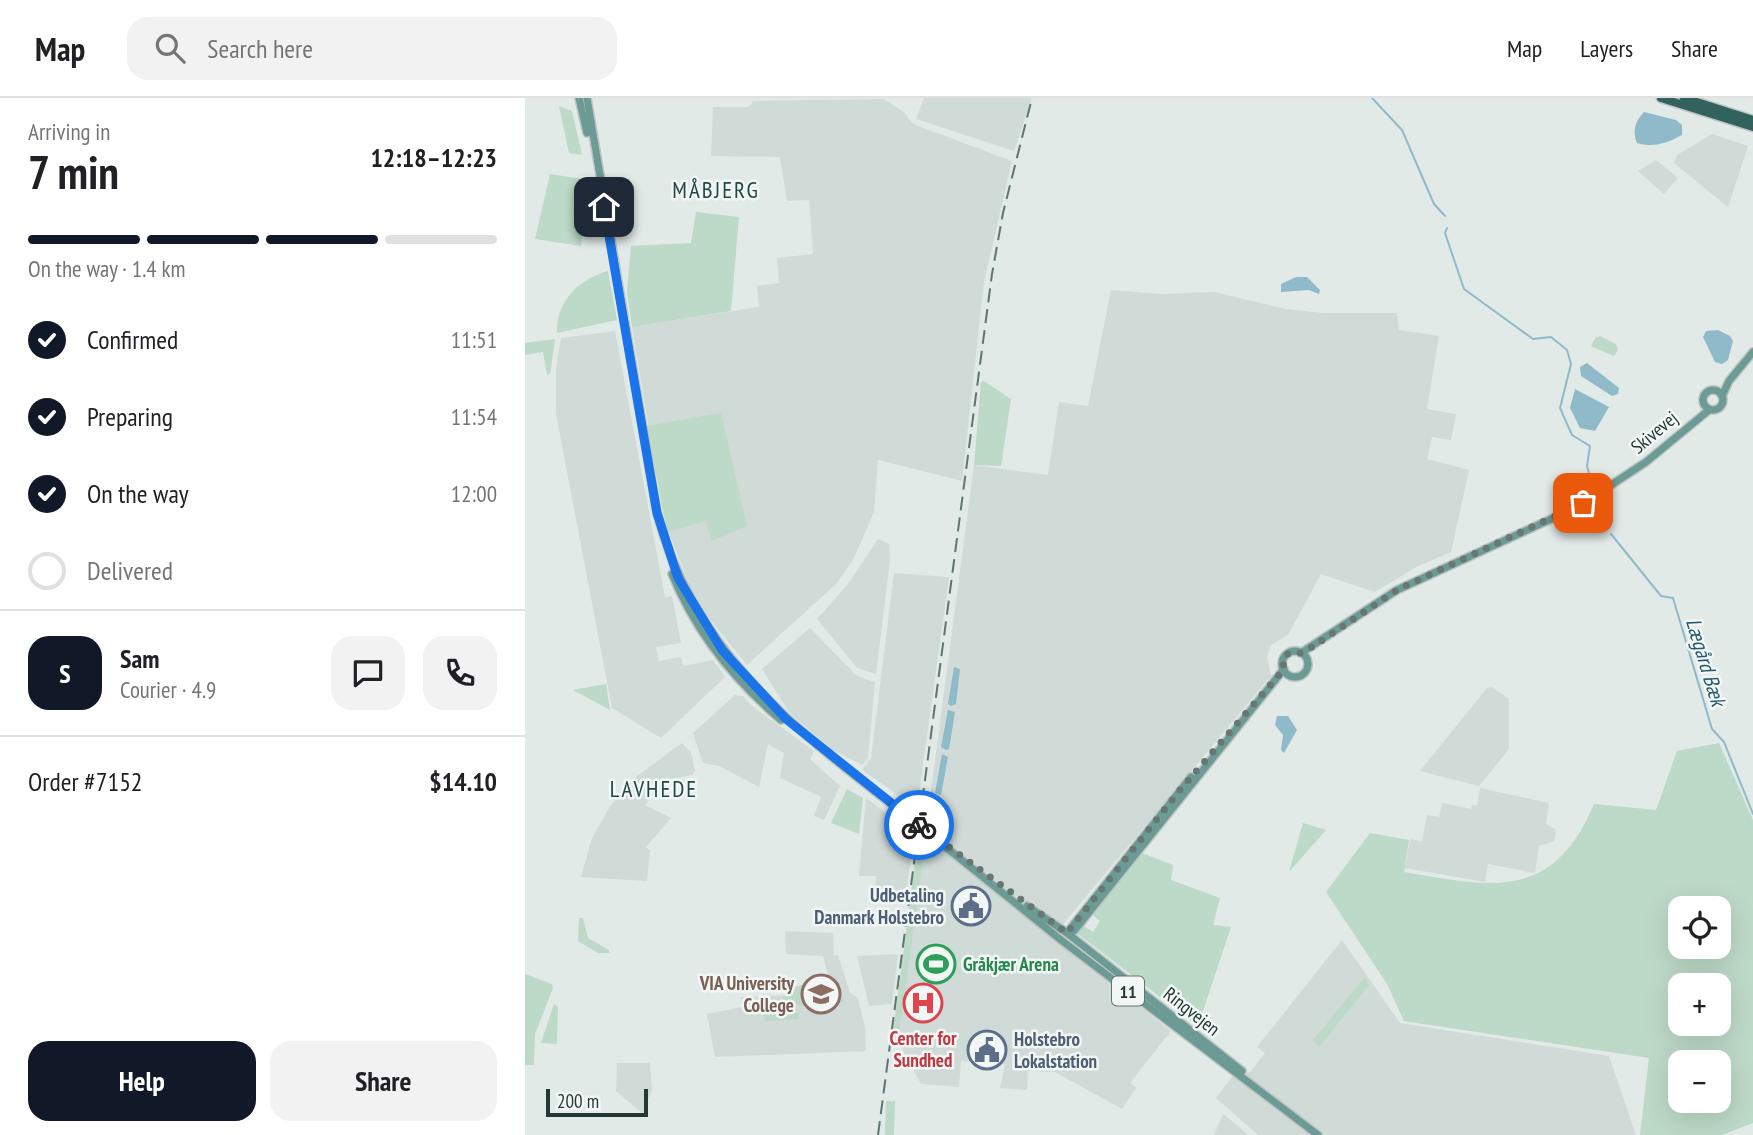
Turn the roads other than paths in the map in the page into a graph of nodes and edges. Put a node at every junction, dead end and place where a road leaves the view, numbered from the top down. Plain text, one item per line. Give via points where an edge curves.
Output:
1 (579, 98) edge
2 (586, 98) edge
3 (1661, 98) edge
4 (1684, 98) edge
5 (1750, 118) edge
6 (1753, 127) edge
7 (1753, 352) edge
8 (1719, 393) junction
9 (1706, 407) junction
10 (1304, 655) junction
11 (1286, 672) junction
12 (807, 739) junction
13 (992, 881) junction
14 (1067, 933) junction
15 (1268, 1096) junction
16 (1318, 1135) edge

1 - 12 main road, Ringvejen / 11 via 659,535 684,603 709,644 740,684
2 - 12 main road, Ringvejen / 11 via 663,535 692,605 743,673
3 - 6 highway
4 - 5 highway
7 - 8 main road
8 - 9 main road via 1719,408
8 - 9 main road via 1704,394
9 - 10 main road, Skivevej via 1634,470 1562,514 1397,590
10 - 11 main road via 1295,651 1286,655
10 - 11 main road via 1307,667 1303,673
11 - 14 main road via 1214,749
12 - 13 main road, Ringvejen / 11, bridge
13 - 14 main road, Ringvejen / 11
13 - 15 main road, Ringvejen / 11 via 1061,940
14 - 15 main road, Ringvejen / 11 via 1229,1059
15 - 16 main road, Ringvejen / 11

